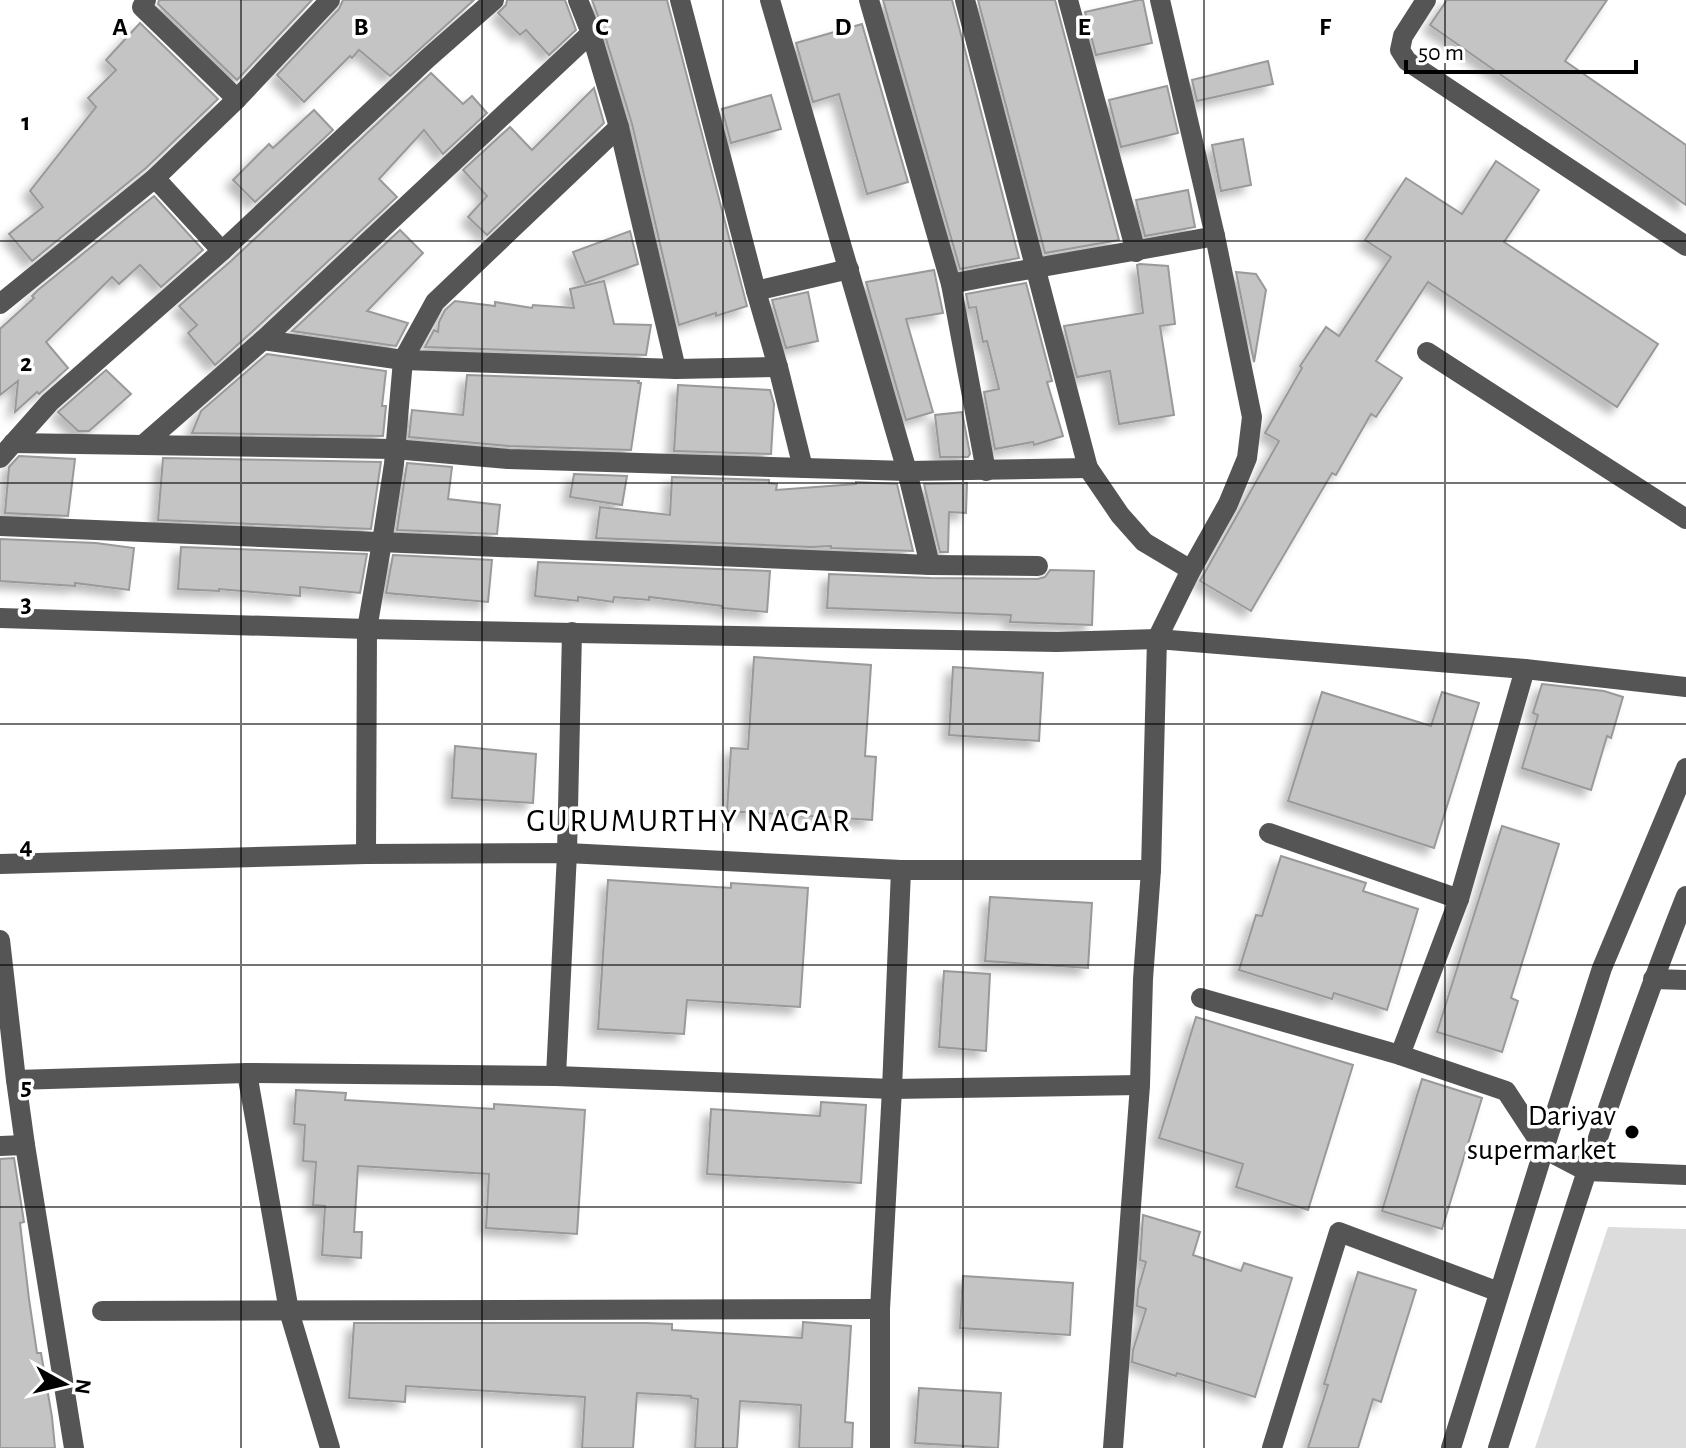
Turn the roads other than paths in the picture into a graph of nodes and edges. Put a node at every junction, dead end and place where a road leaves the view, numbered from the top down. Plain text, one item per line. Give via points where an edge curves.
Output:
1 (146, 0) edge
2 (330, 0) edge
3 (494, 0) edge
4 (578, 0) edge
5 (680, 0) edge
6 (770, 0) edge
7 (869, 0) edge
8 (965, 0) edge
9 (1068, 0) edge
10 (1160, 0) edge
11 (1426, 0) edge
12 (591, 33) junction
13 (237, 99) junction
14 (619, 127) junction
15 (155, 178) junction
16 (1215, 236) junction
17 (1686, 246) edge
18 (222, 251) junction
19 (1136, 252) junction
20 (1033, 267) junction
21 (849, 269) junction
22 (951, 284) junction
23 (756, 291) junction
24 (0, 304) edge
25 (263, 340) junction
26 (1427, 352) dead end
27 (403, 360) junction
28 (778, 367) junction
29 (676, 369) junction
30 (144, 444) junction
31 (394, 449) junction
32 (6, 450) edge
33 (803, 468) junction
34 (1088, 468) junction
35 (907, 471) junction
36 (986, 471) junction
37 (1686, 519) edge
38 (0, 526) edge
39 (382, 542) junction
40 (930, 565) junction
41 (1038, 566) dead end
42 (1191, 570) junction
43 (0, 618) edge
44 (367, 629) junction
45 (572, 632) junction
46 (1157, 639) junction
47 (1525, 669) junction
48 (1686, 687) edge
49 (1686, 768) edge
50 (1269, 833) dead end
51 (567, 853) junction
52 (366, 854) junction
53 (0, 864) edge
54 (901, 870) junction
55 (1151, 870) junction
56 (1686, 896) edge
57 (1459, 899) junction
58 (0, 940) edge
59 (1653, 979) junction
60 (1686, 980) edge
61 (1201, 998) dead end
62 (4, 1009) edge
63 (1400, 1055) junction
64 (247, 1073) junction
65 (556, 1076) junction
66 (16, 1080) junction
67 (1140, 1085) junction
68 (892, 1089) junction
69 (25, 1145) junction
70 (0, 1146) edge
71 (1544, 1149) junction
72 (1586, 1171) junction
73 (1686, 1175) edge
74 (1499, 1292) junction
75 (880, 1309) junction
76 (102, 1311) dead end
77 (289, 1311) junction
78 (74, 1448) edge
79 (330, 1448) edge
80 (880, 1448) edge
81 (1113, 1448) edge
82 (1272, 1448) edge
83 (1451, 1448) edge
84 (1498, 1448) edge

1 - 13 street via 142,7
2 - 13 street
3 - 18 street
4 - 12 street
5 - 23 street
6 - 21 street
7 - 22 street
8 - 20 street
9 - 19 street
10 - 16 street
11 - 17 street via 1403,36 1400,50 1407,61
12 - 14 street
12 - 25 street
13 - 15 street
14 - 27 street via 435,302
14 - 29 street
15 - 18 street
15 - 24 street
16 - 19 street
16 - 42 street via 1252,417 1247,458
18 - 32 street via 50,402
19 - 20 street
20 - 22 street
20 - 34 street
21 - 23 street
21 - 35 street
22 - 36 street
23 - 28 street
25 - 27 street
25 - 30 street
26 - 37 street
27 - 29 street
27 - 31 street
28 - 29 street
28 - 33 street
30 - 31 street
30 - 32 street
31 - 33 street via 508,459
31 - 39 street
33 - 35 street
34 - 36 street
34 - 42 street via 1144,542
35 - 36 street
35 - 40 street
38 - 39 street
39 - 40 street
39 - 44 street
40 - 41 street
42 - 46 street
43 - 44 street
44 - 45 street
44 - 52 street
45 - 46 street via 1057,642
45 - 51 street
46 - 47 street
46 - 55 street
47 - 48 street
47 - 57 street
49 - 71 street via 1602,968
50 - 57 street
51 - 52 street
51 - 54 street
51 - 65 street
52 - 53 street
54 - 55 street
54 - 68 street
55 - 67 street
56 - 59 street
57 - 63 street
58 - 62 street
59 - 60 street
59 - 72 street
61 - 63 street
62 - 66 street
63 - 71 street via 1506,1091
64 - 65 street
64 - 66 street
64 - 77 street
65 - 68 street
66 - 69 street
67 - 68 street
67 - 81 street
68 - 75 street
69 - 70 street
69 - 78 street
71 - 72 street
71 - 74 street
72 - 73 street
72 - 84 street
74 - 82 street via 1339,1232
74 - 83 street
75 - 77 street
75 - 80 street
76 - 77 street
77 - 79 street

